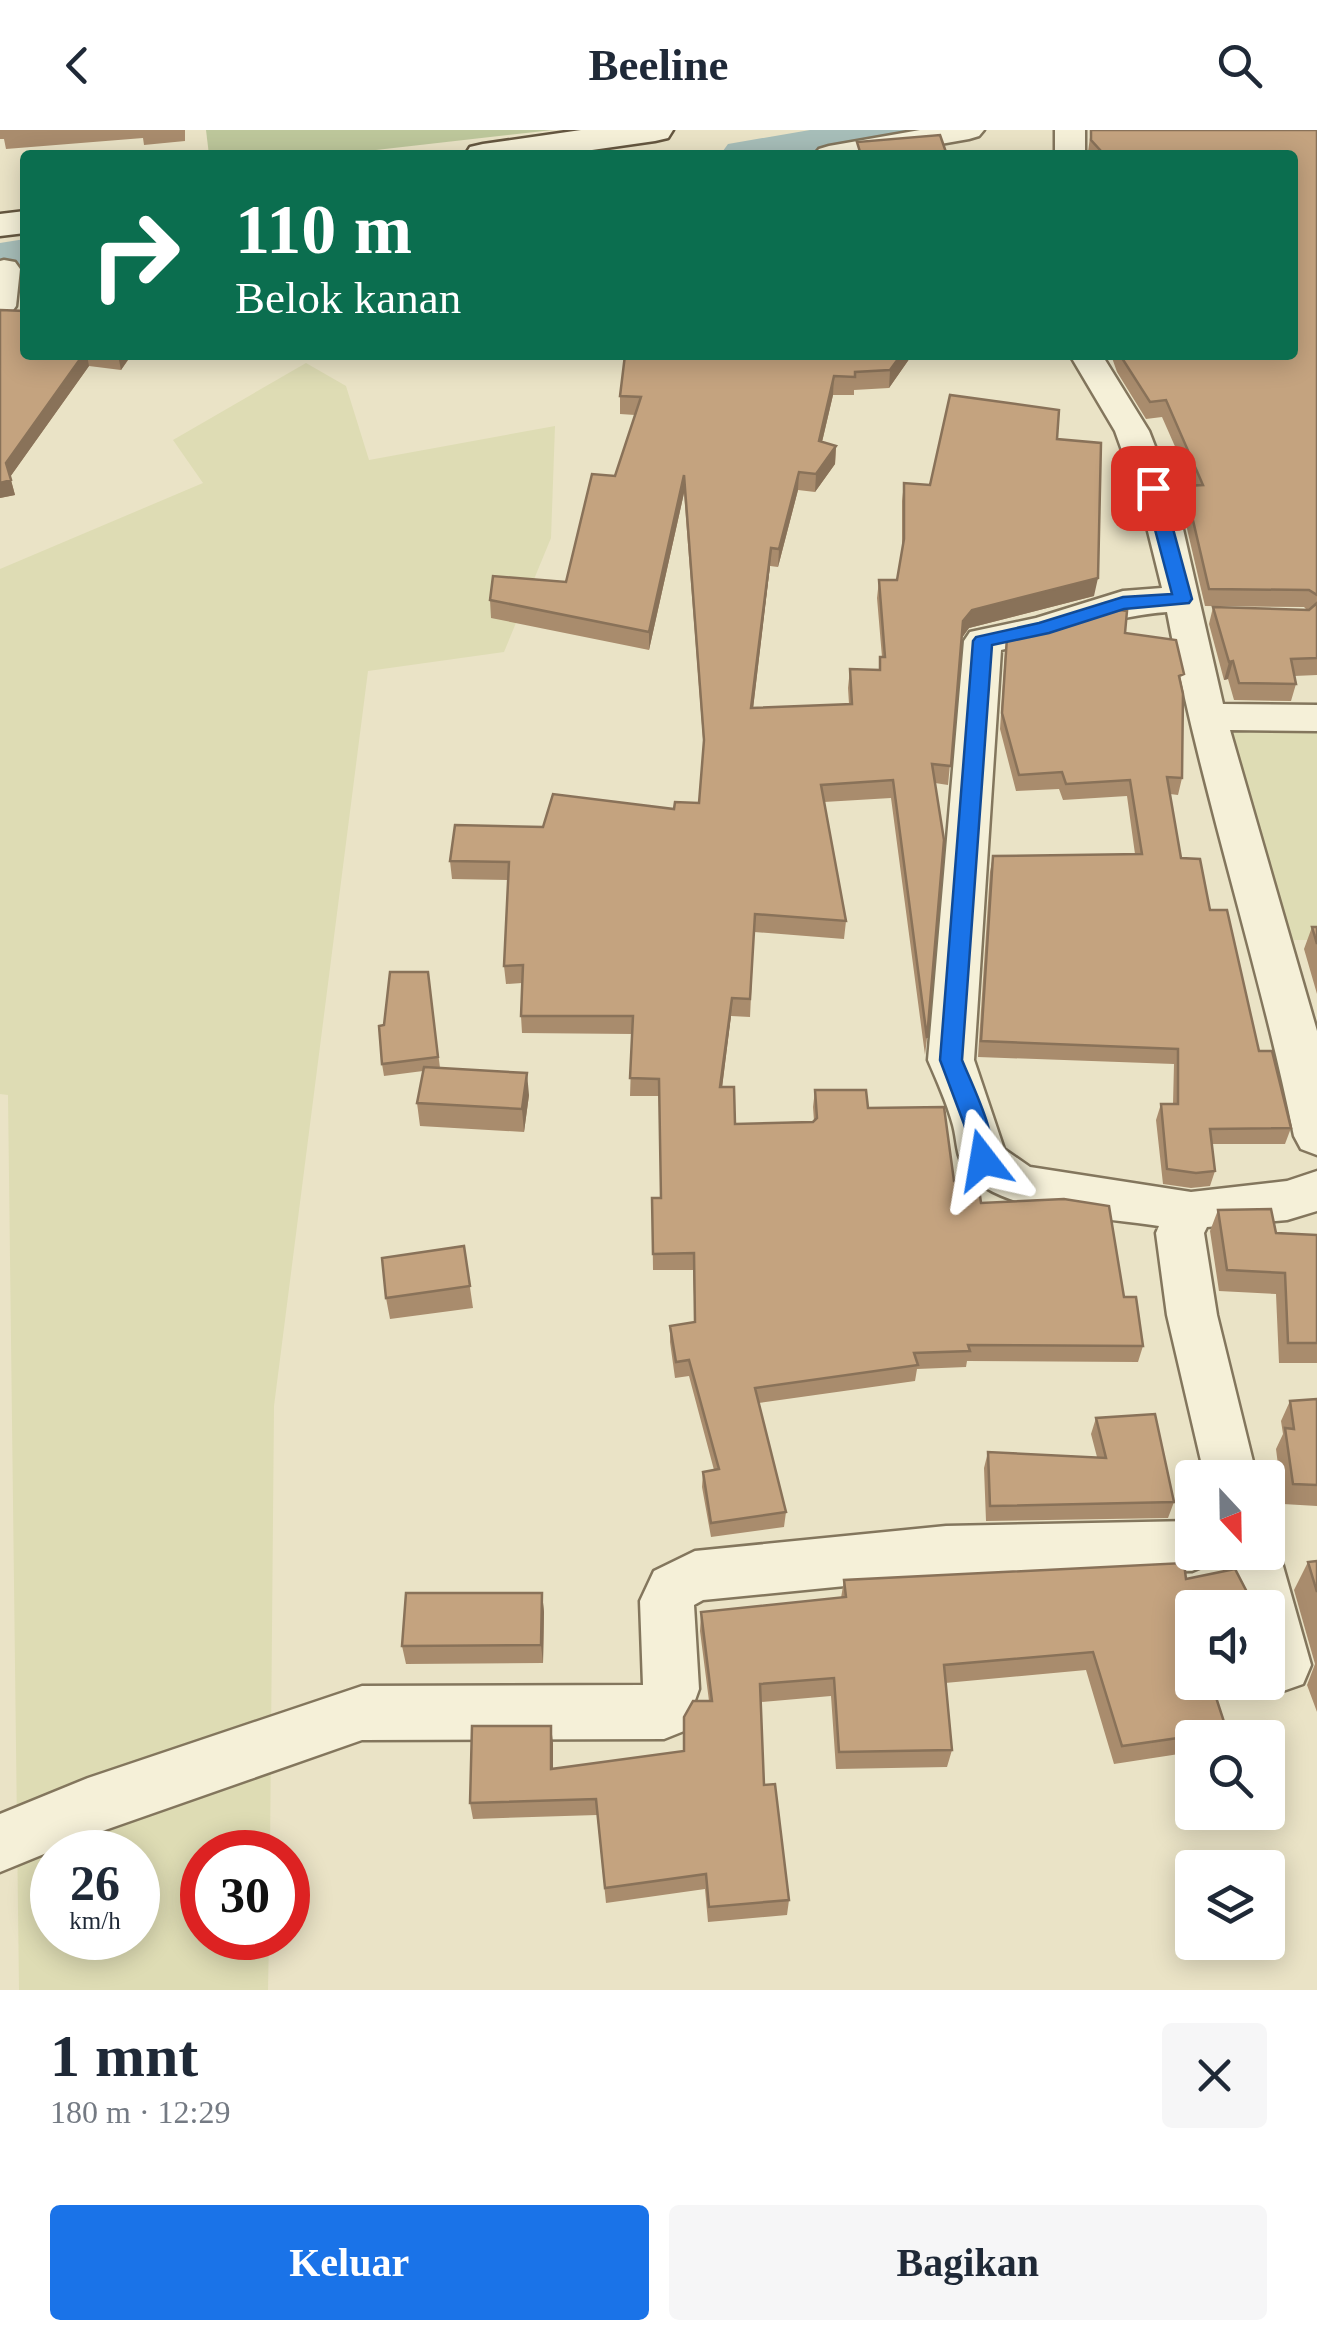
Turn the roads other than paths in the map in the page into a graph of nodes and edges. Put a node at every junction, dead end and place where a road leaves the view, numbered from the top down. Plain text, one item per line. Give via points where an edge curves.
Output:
1 (655, 130) edge
2 (968, 130) edge
3 (517, 150) edge
4 (857, 150) edge
5 (10, 268) edge
6 (0, 306) edge
7 (1089, 360) edge
8 (1183, 599) junction
9 (1206, 717) junction
10 (1317, 718) edge
11 (1317, 1136) edge
12 (1317, 1190) edge
13 (1191, 1212) junction
14 (1227, 1460) edge
15 (1175, 1546) edge
16 (0, 1843) edge

1 - 3 street
2 - 4 street
5 - 6 street
7 - 8 street via 1132,431
8 - 9 street
8 - 13 street via 1123,603 983,641 951,1060 983,1160 1006,1178
9 - 10 street
9 - 11 street via 1292,1018
12 - 13 street via 1301,1199 1225,1202
13 - 14 street via 1180,1233 1187,1282
15 - 16 street via 946,1551 695,1576 667,1601 672,1689 664,1712 362,1713

